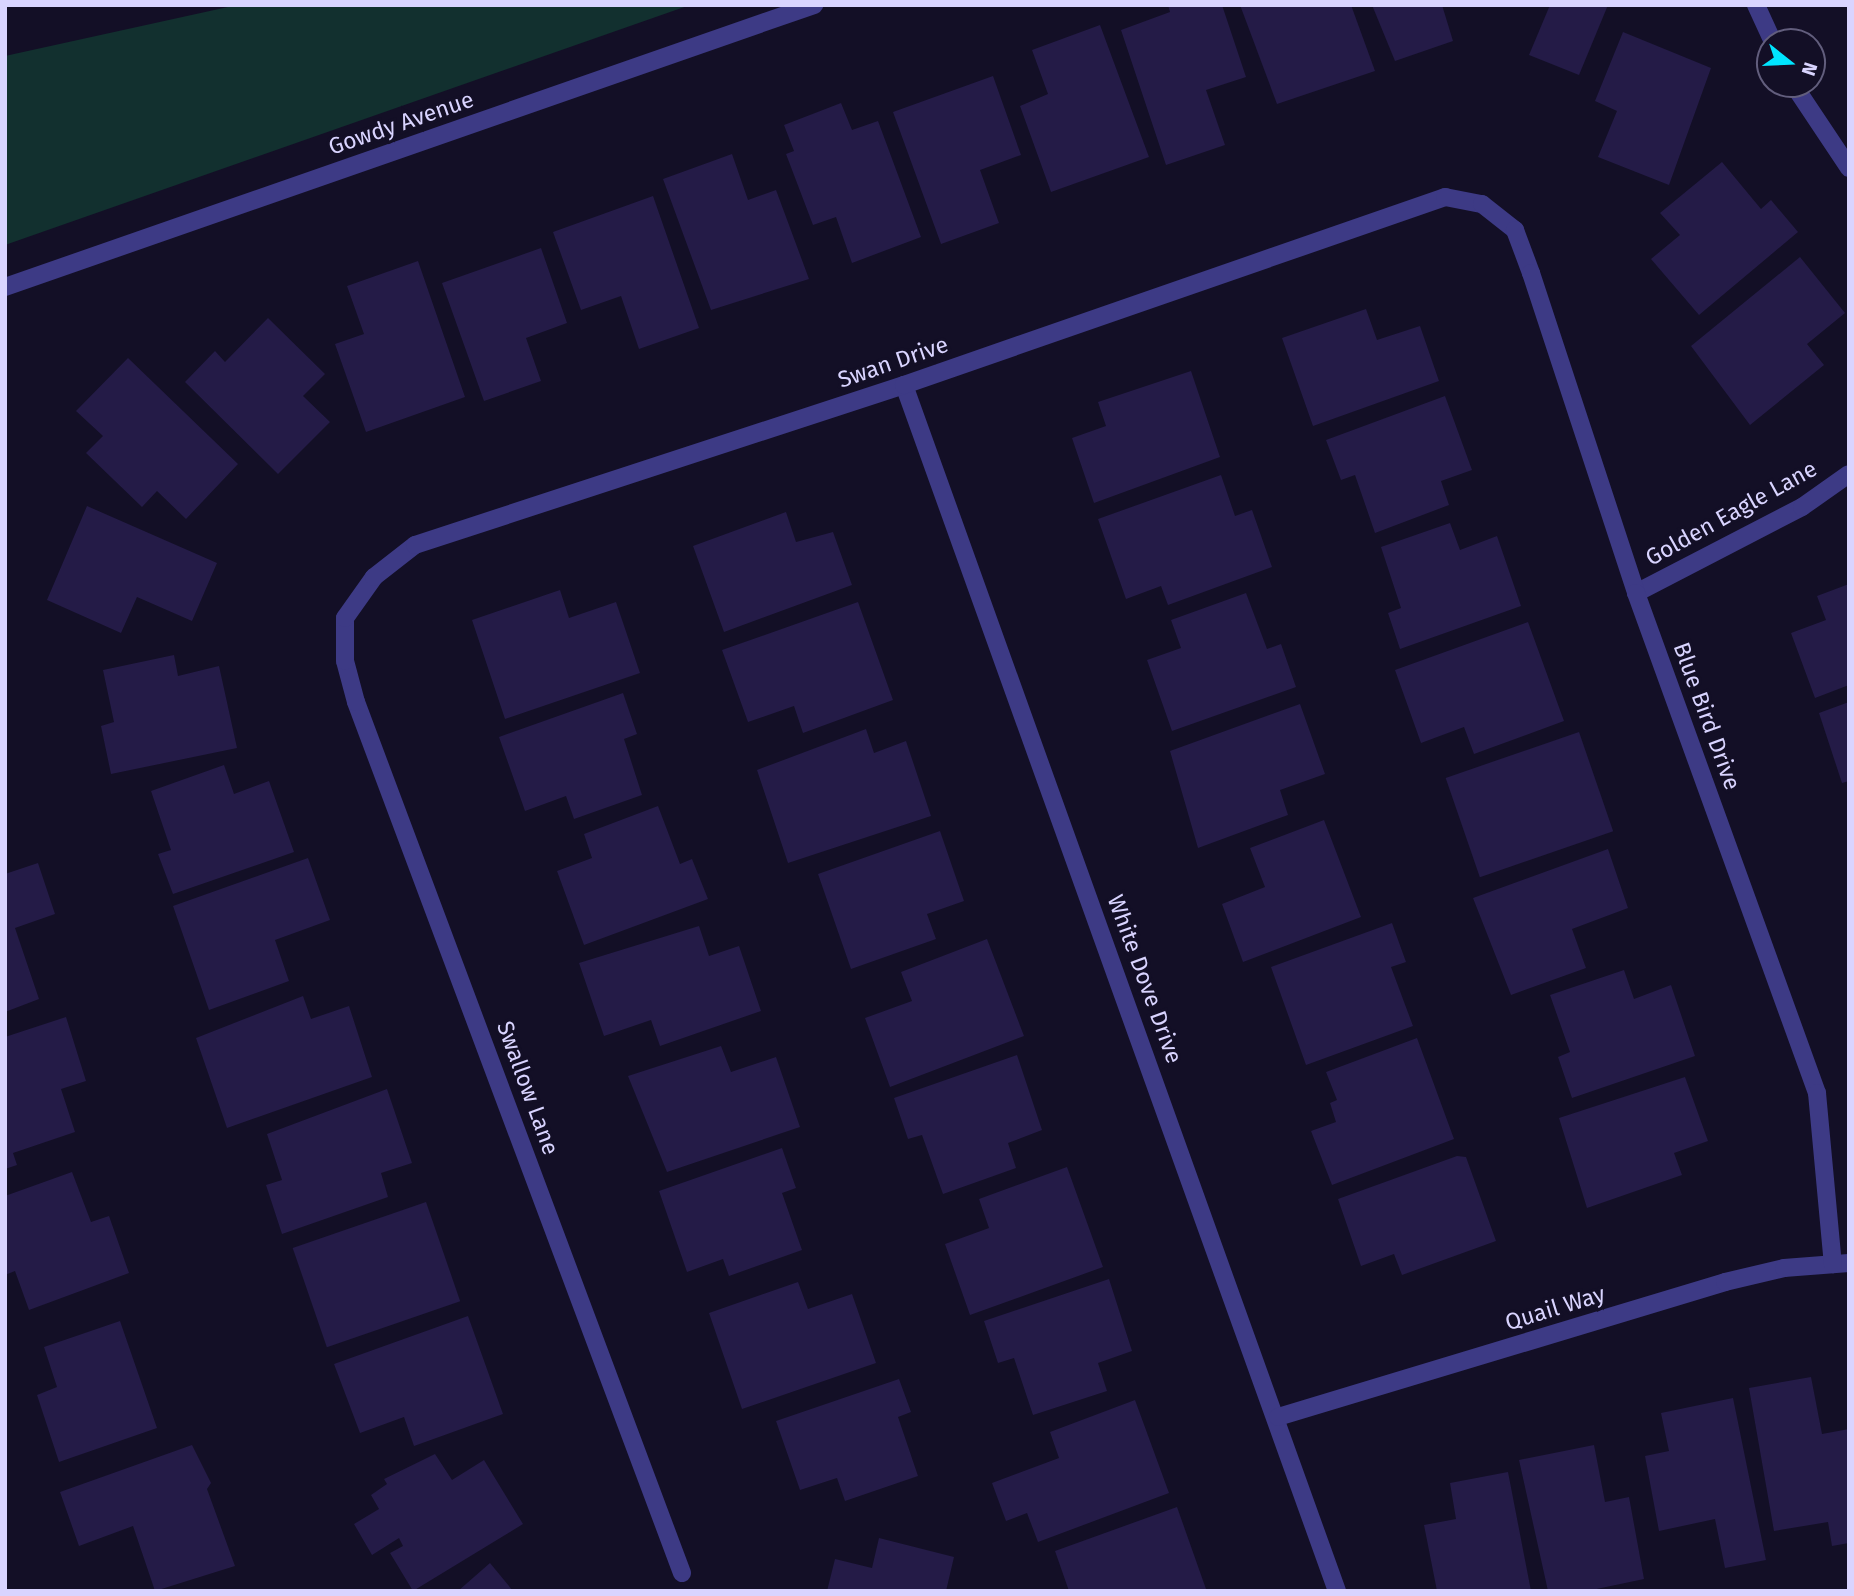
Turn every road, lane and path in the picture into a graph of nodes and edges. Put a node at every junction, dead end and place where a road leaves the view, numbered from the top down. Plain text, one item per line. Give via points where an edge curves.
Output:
1 (814, 5) edge
2 (1756, 5) edge
3 (1767, 28) edge
4 (1802, 98) edge
5 (1849, 167) edge
6 (1482, 204) joint
7 (5, 287) edge
8 (904, 385) junction
9 (1849, 474) edge
10 (1636, 593) junction
11 (345, 618) joint
12 (1841, 1264) edge
13 (1278, 1417) junction
14 (682, 1573) dead end
15 (1337, 1591) edge

1 - 7 street, Gowdy Avenue
2 - 3 street
4 - 5 street
6 - 8 street, Swan Drive via 1445,197 1418,205
6 - 10 street, Blue Bird Drive via 1515,230
8 - 11 street, Swan Drive via 415,545 374,577
8 - 13 street, White Dove Drive
9 - 10 street, Golden Eagle Lane via 1802,507
10 - 12 street, Blue Bird Drive via 1817,1093
11 - 14 street, Swallow Lane via 345,661 356,702
12 - 13 street, Quail Way via 1725,1282
13 - 15 street, White Dove Drive

